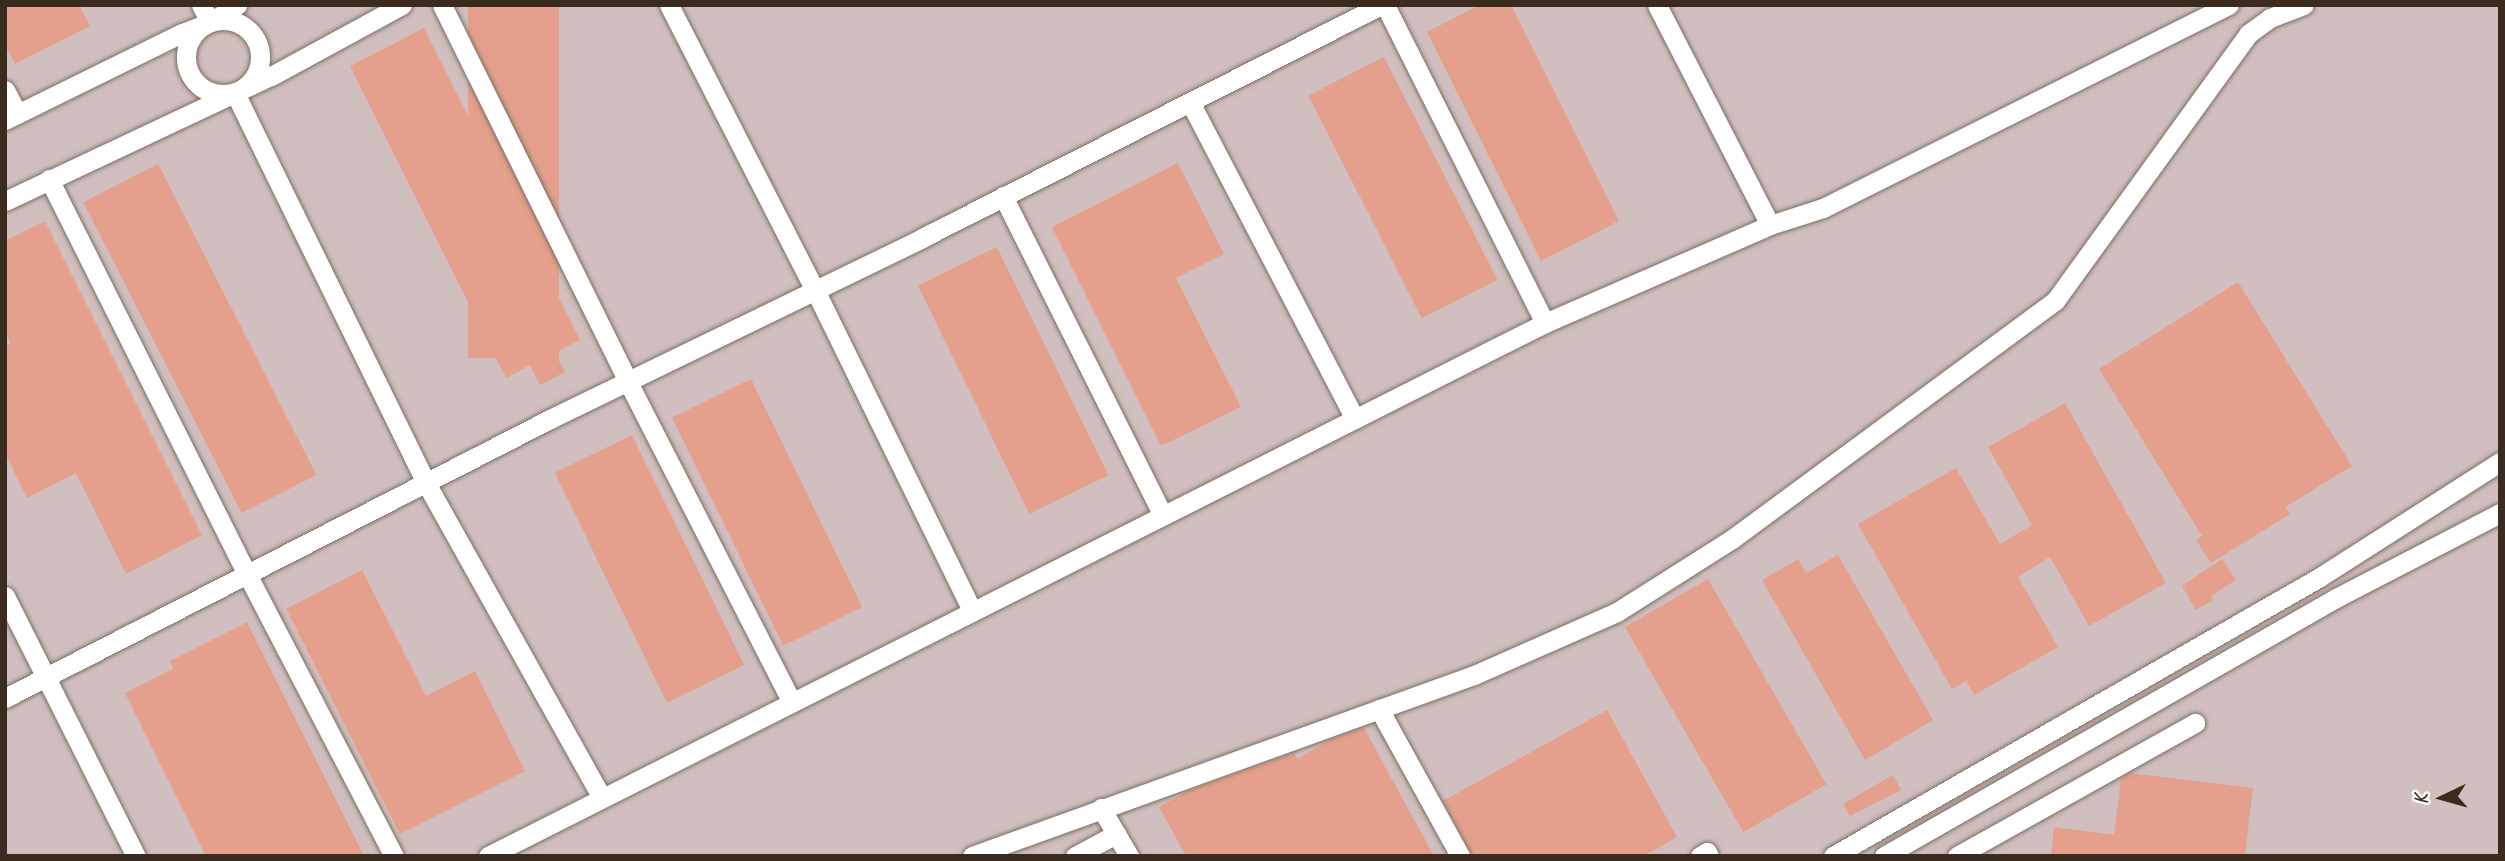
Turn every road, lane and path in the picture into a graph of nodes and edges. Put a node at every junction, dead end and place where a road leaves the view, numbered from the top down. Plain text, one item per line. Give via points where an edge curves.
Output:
1 (237, 5) edge
2 (402, 5) edge
3 (442, 5) edge
4 (669, 5) edge
5 (1383, 5) edge
6 (1657, 5) edge
7 (2229, 5) edge
8 (2304, 5) edge
9 (206, 14) edge
10 (5, 90) edge
11 (235, 93) junction
12 (1190, 102) junction
13 (11, 117) edge
14 (49, 179) junction
15 (1003, 197) junction
16 (5, 201) edge
17 (1770, 225) junction
18 (815, 290) junction
19 (1545, 323) junction
20 (628, 382) junction
21 (1355, 419) junction
22 (2500, 462) edge
23 (426, 483) junction
24 (2500, 513) edge
25 (1163, 515) junction
26 (247, 574) junction
27 (5, 596) edge
28 (972, 611) junction
29 (46, 677) junction
30 (5, 698) edge
31 (791, 701) junction
32 (1379, 709) junction
33 (2195, 723) dead end
34 (601, 796) junction
35 (1101, 808) junction
36 (1116, 834) junction
37 (136, 856) edge
38 (394, 856) edge
39 (488, 856) edge
40 (972, 856) edge
41 (1075, 856) edge
42 (1129, 856) edge
43 (1460, 856) edge
44 (1700, 856) edge
45 (1709, 856) edge
46 (1833, 856) edge
47 (1884, 856) edge
48 (1957, 856) edge

1 - 9 street
2 - 11 street
3 - 20 street
4 - 18 street
5 - 12 street
5 - 19 street
6 - 17 street
7 - 17 street via 1823,208
8 - 32 street via 2270,18 2248,34 2055,301 1732,539 1617,612 1474,675
9 - 11 street via 187,47 188,70 201,88 223,95
9 - 11 street via 233,21 253,35 258,45 259,69 254,79
9 - 13 street via 182,33
10 - 13 street
11 - 14 street
11 - 23 street
12 - 15 street
12 - 21 street
14 - 16 street
14 - 26 street
15 - 18 street
15 - 25 street
17 - 19 street
18 - 20 street
18 - 28 street
19 - 21 street
20 - 23 street
20 - 31 street
21 - 25 street
22 - 46 street via 2320,577
23 - 26 street
23 - 34 street
24 - 47 street via 2336,598
25 - 28 street
26 - 29 street
26 - 38 street
27 - 29 street
28 - 31 street
29 - 30 street
29 - 37 street
31 - 34 street
32 - 35 street
32 - 43 street
33 - 48 street
34 - 39 street
35 - 36 street
35 - 40 street
36 - 41 street
36 - 42 street
44 - 45 street via 1707,852

